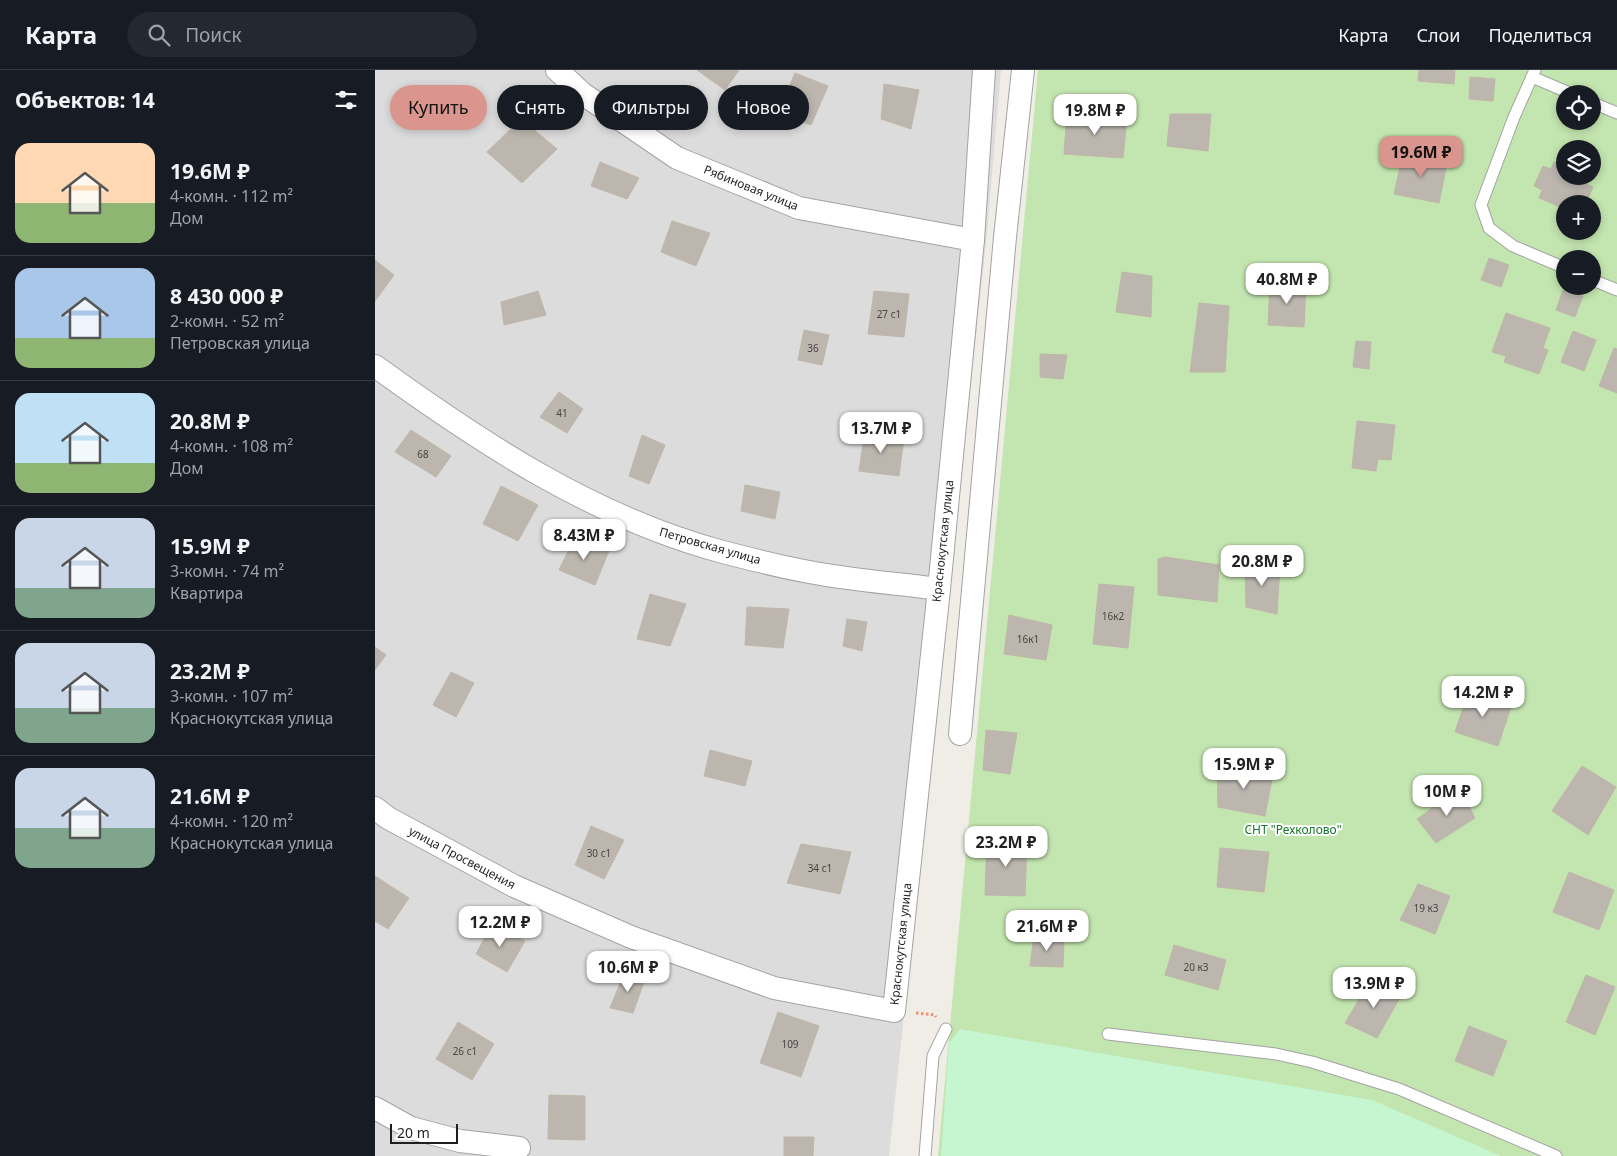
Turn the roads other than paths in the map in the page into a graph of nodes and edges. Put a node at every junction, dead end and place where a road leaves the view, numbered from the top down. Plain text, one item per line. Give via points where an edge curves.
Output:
1 (557, 70) edge
2 (984, 70) edge
3 (1023, 70) edge
4 (1534, 73) edge
5 (1556, 85) edge
6 (1601, 106) edge
7 (1617, 113) edge
8 (973, 240) junction
9 (1556, 264) edge
10 (1601, 283) edge
11 (1617, 290) edge
12 (375, 366) edge
13 (939, 589) junction
14 (961, 734) dead end
15 (375, 808) edge
16 (894, 1011) joint
17 (946, 1030) road end
18 (1108, 1034) dead end
19 (375, 1108) edge
20 (519, 1148) dead end
21 (925, 1156) edge
22 (1556, 1156) edge

1 - 8 street, Рябиновая улица via 583,94 677,158 695,166 799,208
2 - 8 street, Краснокутская улица
3 - 14 street
4 - 5 lane
4 - 9 lane via 1481,206 1489,228 1513,246
6 - 7 lane
8 - 13 street, Краснокутская улица
10 - 11 lane
12 - 13 street, Петровская улица via 532,472 638,524 721,551 805,571
13 - 16 street, Краснокутская улица
15 - 16 street, улица Просвещения via 515,886 631,938 774,988
17 - 21 lane via 933,1056
18 - 22 lane via 1276,1054 1312,1062 1399,1089
19 - 20 street via 411,1128 460,1141

